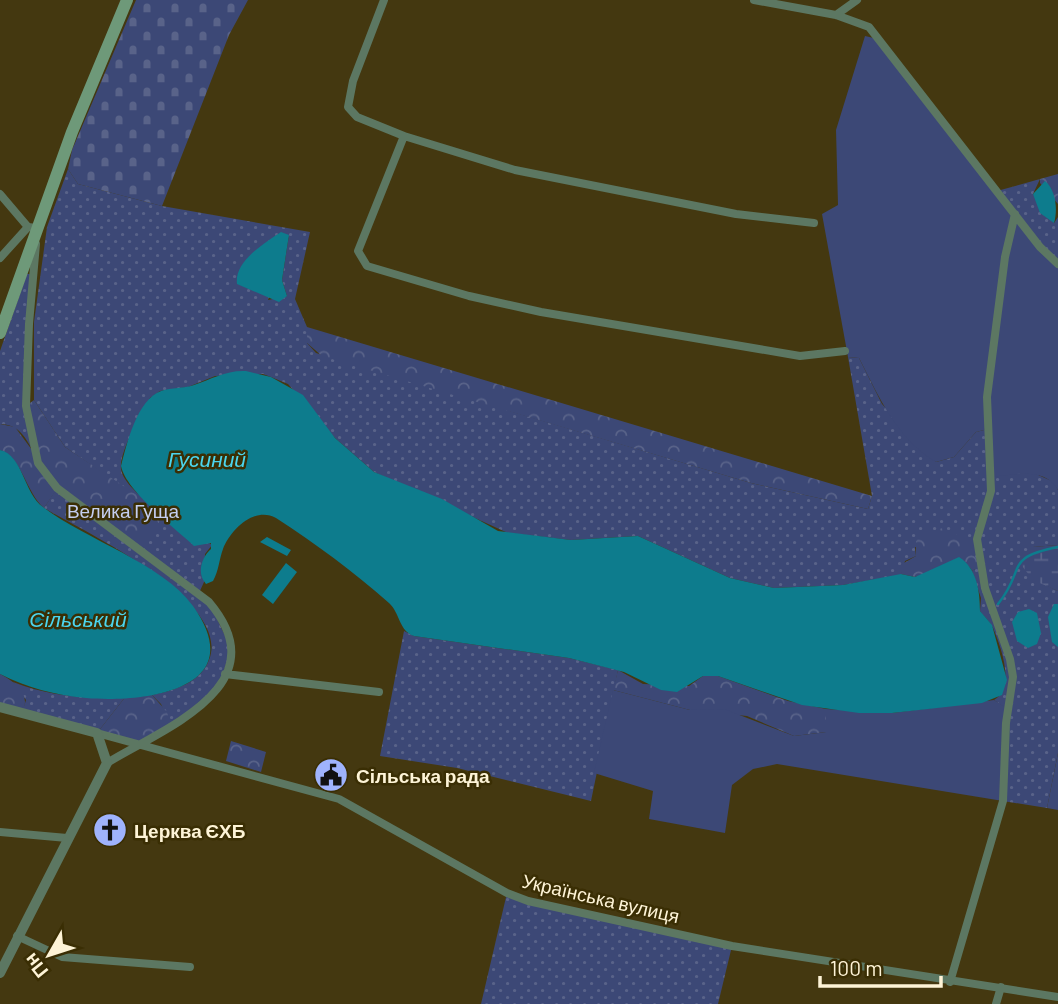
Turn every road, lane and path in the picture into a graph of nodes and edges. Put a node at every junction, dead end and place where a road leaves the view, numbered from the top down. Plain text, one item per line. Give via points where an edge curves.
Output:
1 (127, 0) edge
2 (384, 0) edge
3 (754, 0) edge
4 (858, 0) edge
5 (836, 15) junction
6 (404, 136) junction
7 (0, 194) edge
8 (1015, 214) junction
9 (814, 222) dead end
10 (33, 227) junction
11 (0, 258) edge
12 (1058, 264) edge
13 (0, 333) edge
14 (845, 351) dead end
15 (225, 674) junction
16 (379, 692) dead end
17 (0, 707) edge
18 (97, 733) junction
19 (140, 743) junction
20 (107, 763) junction
21 (0, 832) edge
22 (67, 838) junction
23 (17, 936) junction
24 (190, 967) dead end
25 (0, 973) edge
26 (950, 982) junction
27 (1001, 987) junction
28 (1058, 997) edge
29 (996, 1004) edge

1 - 10 main road
2 - 6 street via 353,81 348,107 357,117
3 - 5 street
4 - 5 street
5 - 8 street via 869,27
6 - 9 street via 515,170 736,214
6 - 14 street via 358,251 367,266 541,313 800,356
7 - 10 street
8 - 12 street
8 - 26 street via 987,397 991,491 977,539 985,588 1013,677 1003,801
10 - 11 street
10 - 13 main road
10 - 15 street via 26,406 34,453 57,488 209,603 230,640
15 - 16 street
15 - 19 street via 203,706
17 - 18 street, Українська вулиця
18 - 19 street, Українська вулиця
18 - 20 street
19 - 20 street
19 - 26 street, Українська вулиця via 340,799 528,901 732,946
20 - 22 street
21 - 22 street
22 - 23 street
23 - 24 street via 62,957
23 - 25 street
26 - 27 street, Українська вулиця
27 - 28 street, Українська вулиця
27 - 29 street

